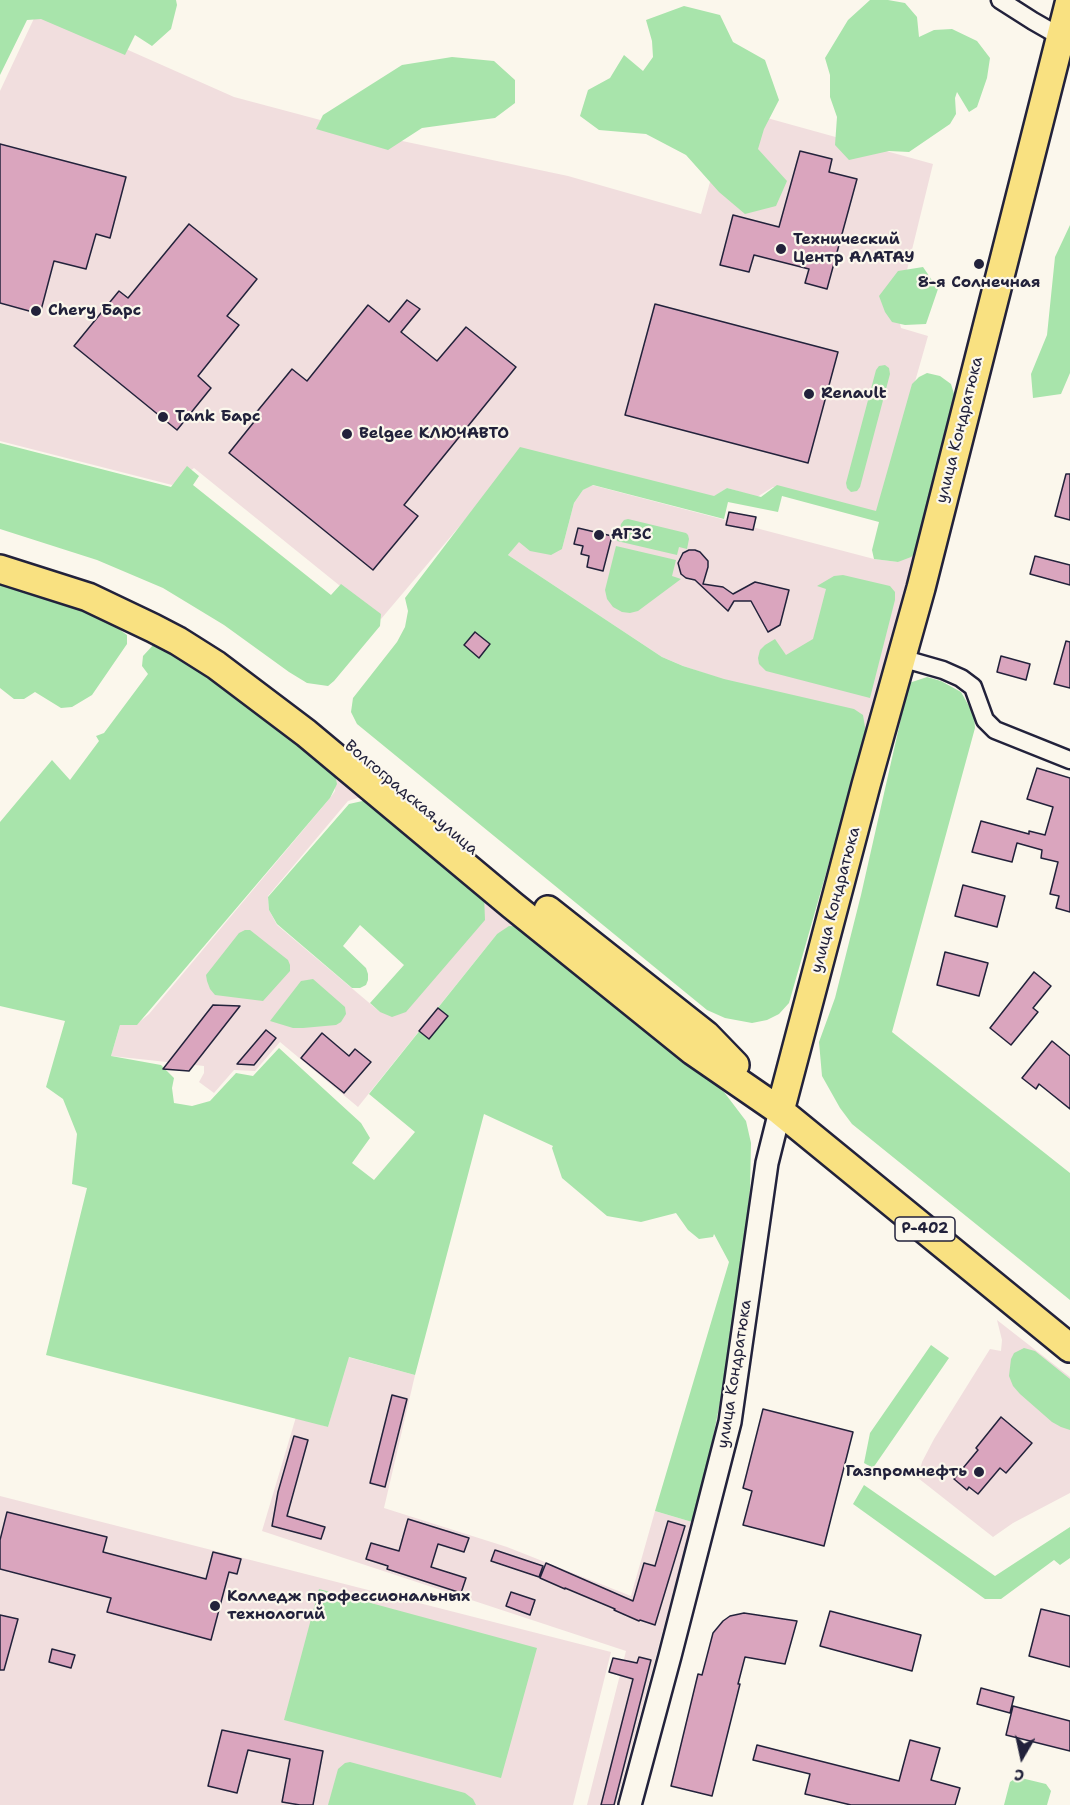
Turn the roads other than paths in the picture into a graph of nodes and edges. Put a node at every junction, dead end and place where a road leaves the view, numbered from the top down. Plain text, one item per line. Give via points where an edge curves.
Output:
1 (999, 0) edge
2 (1070, 0) edge
3 (1065, 38) edge
4 (0, 552) edge
5 (0, 569) edge
6 (901, 658) junction
7 (1070, 760) edge
8 (780, 1111) junction
9 (1070, 1348) edge
10 (630, 1805) edge

1 - 3 street
2 - 3 main road, улица Кондратюка
3 - 6 main road, улица Кондратюка
4 - 8 main road, Волгоградская улица via 95,582 166,615 227,652 317,720 522,890 706,1035
5 - 8 main road, Волгоградская улица via 88,597 162,632 216,665 306,733 693,1051
6 - 7 street via 961,678 973,687 985,720 995,730
6 - 8 main road, улица Кондратюка
8 - 9 main road, Волгоградская улица / Р-402
8 - 10 street, улица Кондратюка via 767,1163 730,1422

